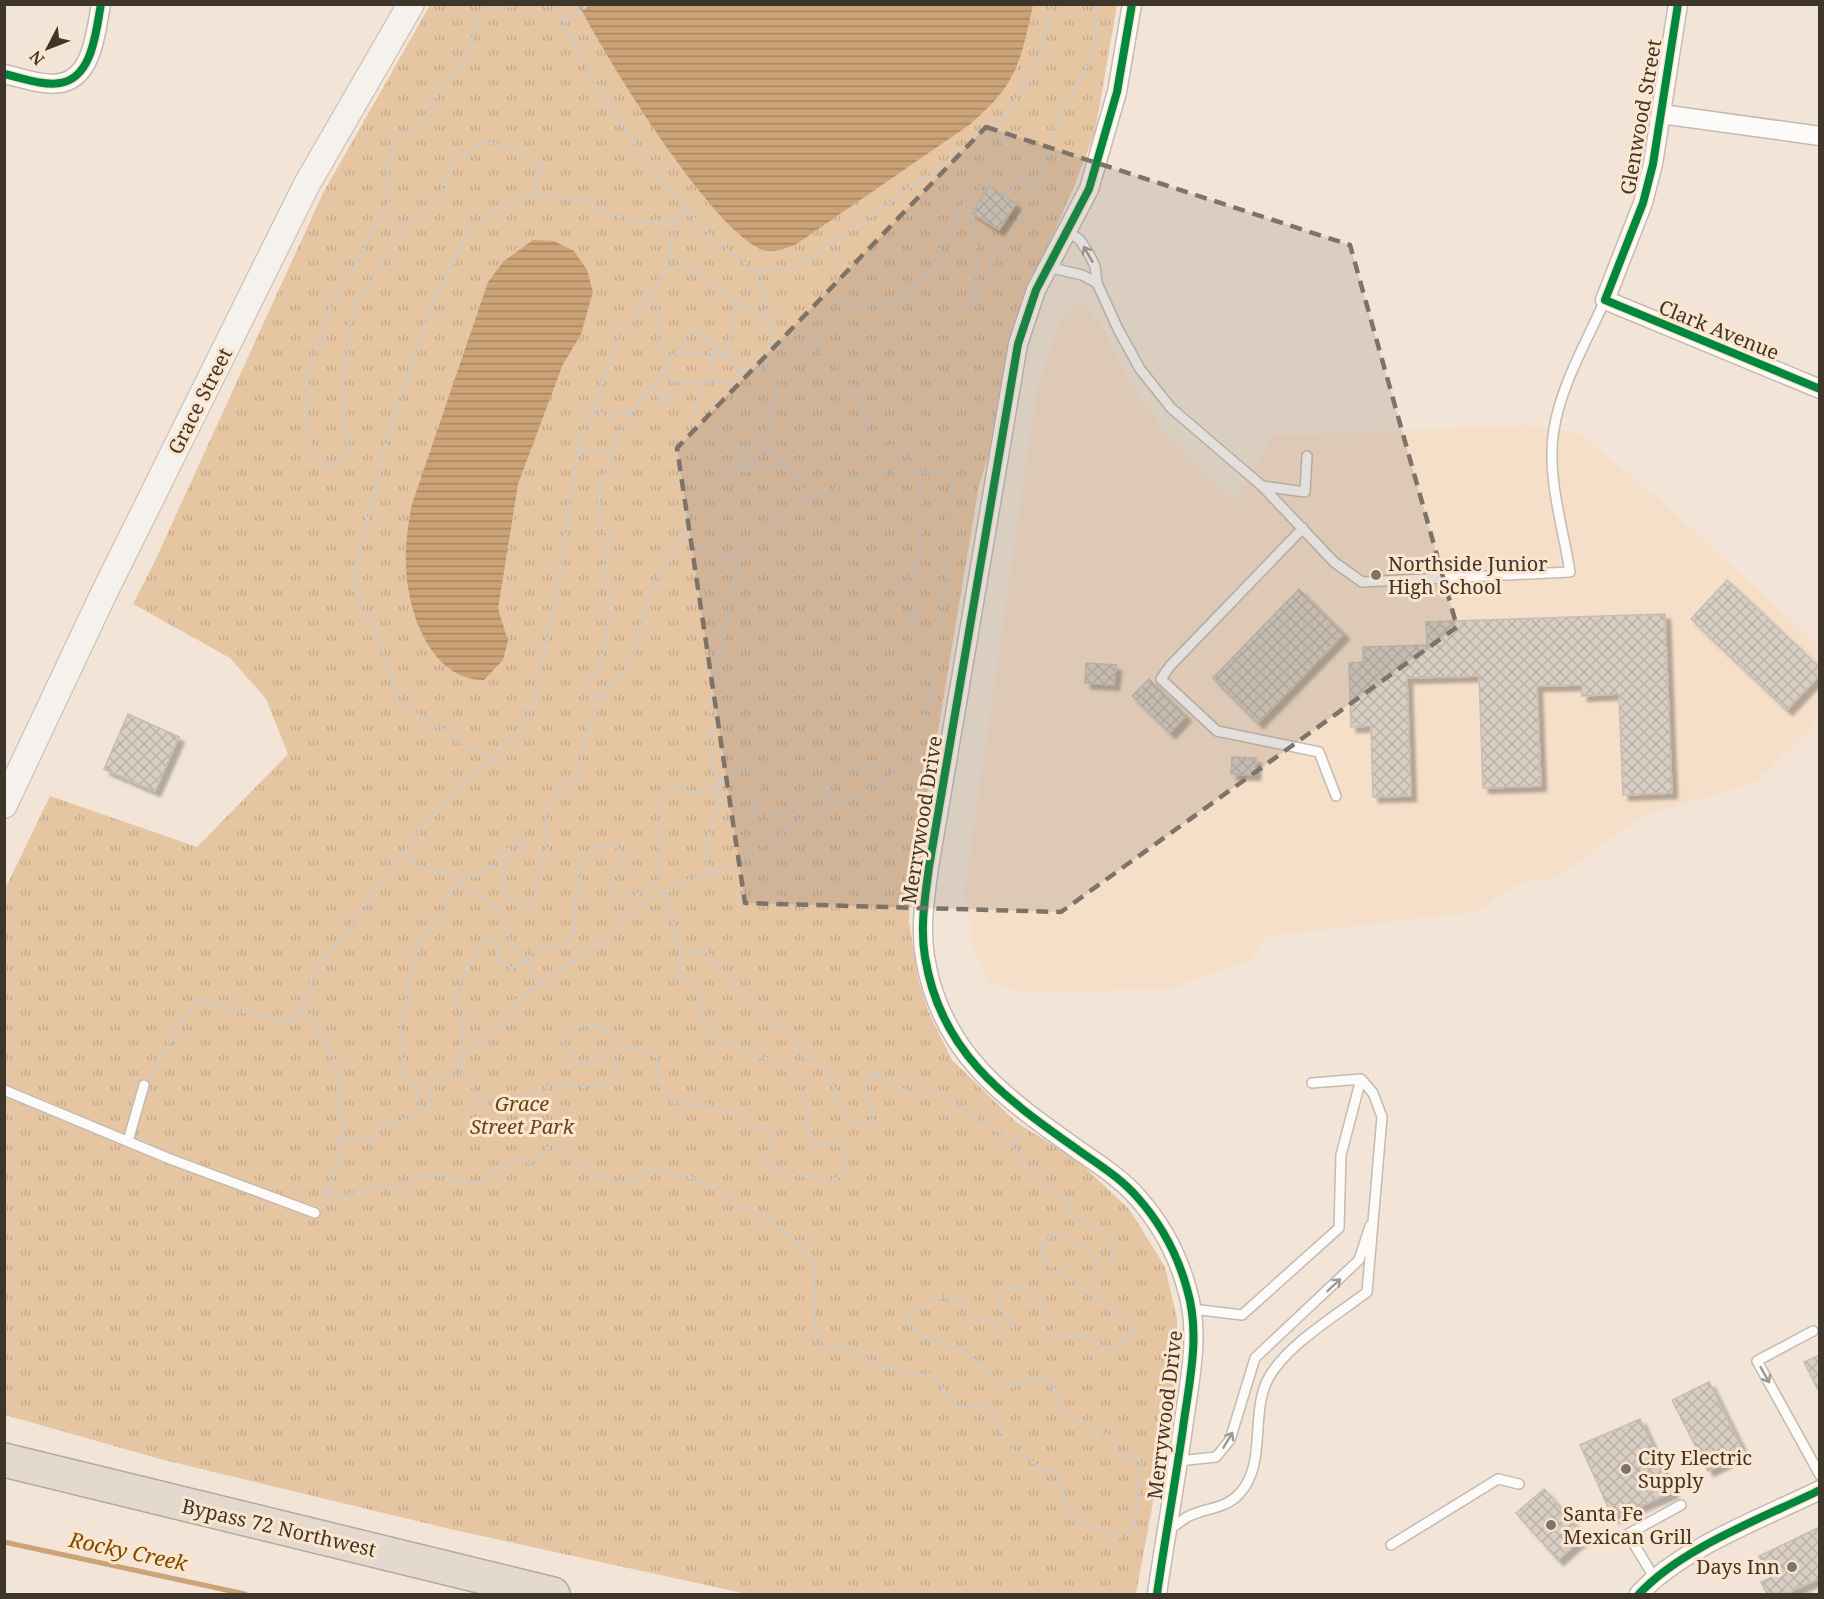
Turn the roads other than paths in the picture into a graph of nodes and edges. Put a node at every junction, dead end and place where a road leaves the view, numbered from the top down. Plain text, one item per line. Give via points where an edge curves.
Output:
1 (101, 4) edge
2 (411, 4) edge
3 (1132, 4) edge
4 (1678, 4) edge
5 (4, 74) edge
6 (1661, 114) junction
7 (1820, 136) edge
8 (1067, 231) junction
9 (1048, 267) junction
10 (1097, 283) junction
11 (1605, 300) junction
12 (1820, 389) edge
13 (1307, 456) dead end
14 (1262, 486) junction
15 (1303, 528) junction
16 (1335, 796) dead end
17 (4, 805) edge
18 (1361, 1079) junction
19 (1312, 1083) dead end
20 (144, 1085) road end
21 (4, 1090) edge
22 (128, 1141) junction
23 (1376, 1207) junction
24 (315, 1214) road end
25 (1192, 1309) junction
26 (1814, 1331) dead end
27 (4, 1460) edge
28 (1178, 1461) junction
29 (1820, 1475) edge
30 (1519, 1484) dead end
31 (1820, 1490) edge
32 (1681, 1505) dead end
33 (1167, 1532) junction
34 (1391, 1545) dead end
35 (1655, 1579) junction
36 (553, 1594) edge
37 (1157, 1594) edge
38 (1638, 1594) edge

1 - 5 street via 93,44 83,68 68,81 60,84
2 - 17 main road, Grace Street via 307,184 108,585
3 - 8 street, Merrywood Drive via 1106,135 1089,189
4 - 6 street, Glenwood Street
6 - 7 street
6 - 11 street, Glenwood Street via 1643,203
8 - 9 street, Merrywood Drive
10 -> 8 lane via 1089,254 1080,240
9 - 10 lane
9 - 25 street, Merrywood Drive via 1018,344 948,756 923,922 924,956 944,1020 962,1050 1003,1095 1110,1172 1138,1197 1169,1242
10 - 14 lane via 1140,369 1171,408
11 - 12 street, Clark Avenue
11 - 15 lane via 1570,378 1554,430 1554,475 1570,572 1362,582 1334,562
13 - 14 lane via 1305,492
14 - 15 lane
15 - 16 lane via 1161,679 1218,731 1319,752
18 - 19 lane
18 - 23 lane via 1373,1093 1382,1117
18 - 25 lane via 1341,1155 1339,1228 1242,1315
20 - 22 lane
21 - 22 lane
22 - 24 lane
28 -> 23 lane via 1216,1457 1230,1440 1255,1358 1359,1260
23 - 33 lane via 1367,1292 1277,1364 1259,1404 1253,1471 1241,1492 1225,1507 1188,1517
25 - 28 street, Merrywood Drive via 1193,1359
26 -> 29 lane via 1757,1361
27 - 36 highway, Bypass 72 Northwest
28 - 33 street, Merrywood Drive
30 - 34 lane via 1498,1479
31 - 35 street via 1693,1552
32 - 35 lane via 1628,1534
33 - 37 street, Merrywood Drive
35 - 38 street

